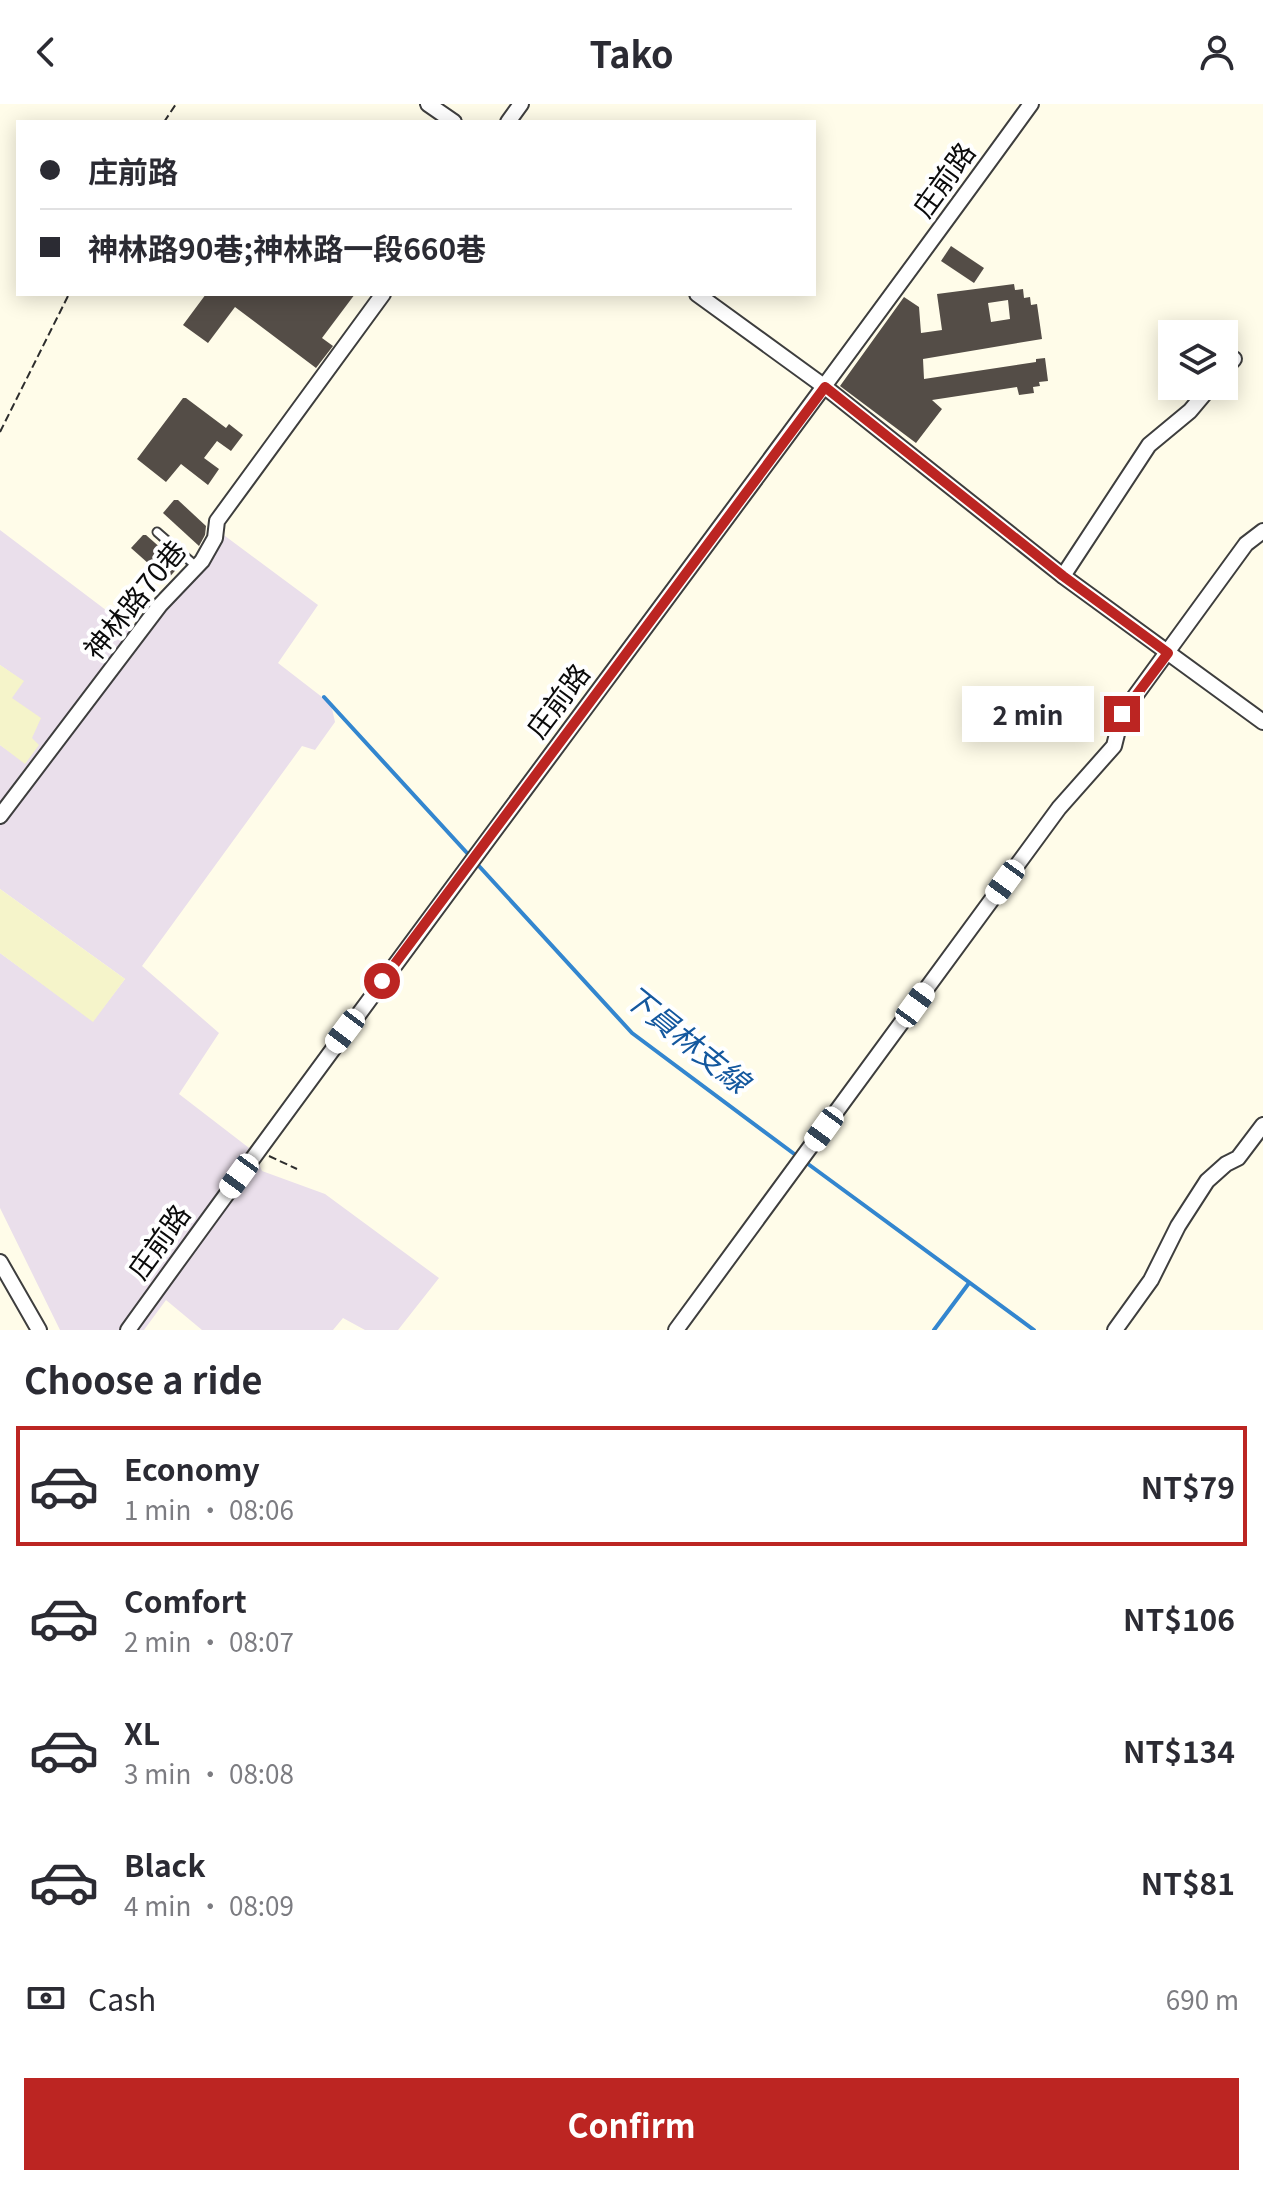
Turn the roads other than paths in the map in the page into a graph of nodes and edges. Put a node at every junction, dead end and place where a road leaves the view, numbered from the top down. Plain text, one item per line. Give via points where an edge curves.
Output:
1 (428, 104) edge
2 (1031, 104) edge
3 (451, 120) edge
4 (382, 296) edge
5 (700, 296) edge
6 (825, 387) junction
7 (1199, 400) edge
8 (1263, 531) edge
9 (157, 532) dead end
10 (197, 567) junction
11 (1063, 576) junction
12 (1168, 653) junction
13 (1263, 722) edge
14 (0, 816) edge
15 (1263, 1125) edge
16 (0, 1262) edge
17 (39, 1330) edge
18 (128, 1330) edge
19 (676, 1330) edge
20 (1115, 1330) edge

1 - 3 street
2 - 6 street, 庄前路
4 - 10 street, 神林路70巷 via 217,521 215,538
5 - 6 street
6 - 11 street
6 - 18 street, 庄前路
7 - 11 street via 1149,445
8 - 12 street via 1246,544
9 - 10 lane
10 - 14 street, 神林路70巷 via 160,605
11 - 12 street
12 - 13 street
12 - 19 street via 1122,714 1114,746 1059,808
15 - 20 street via 1238,1158 1207,1181 1151,1280
16 - 17 street

